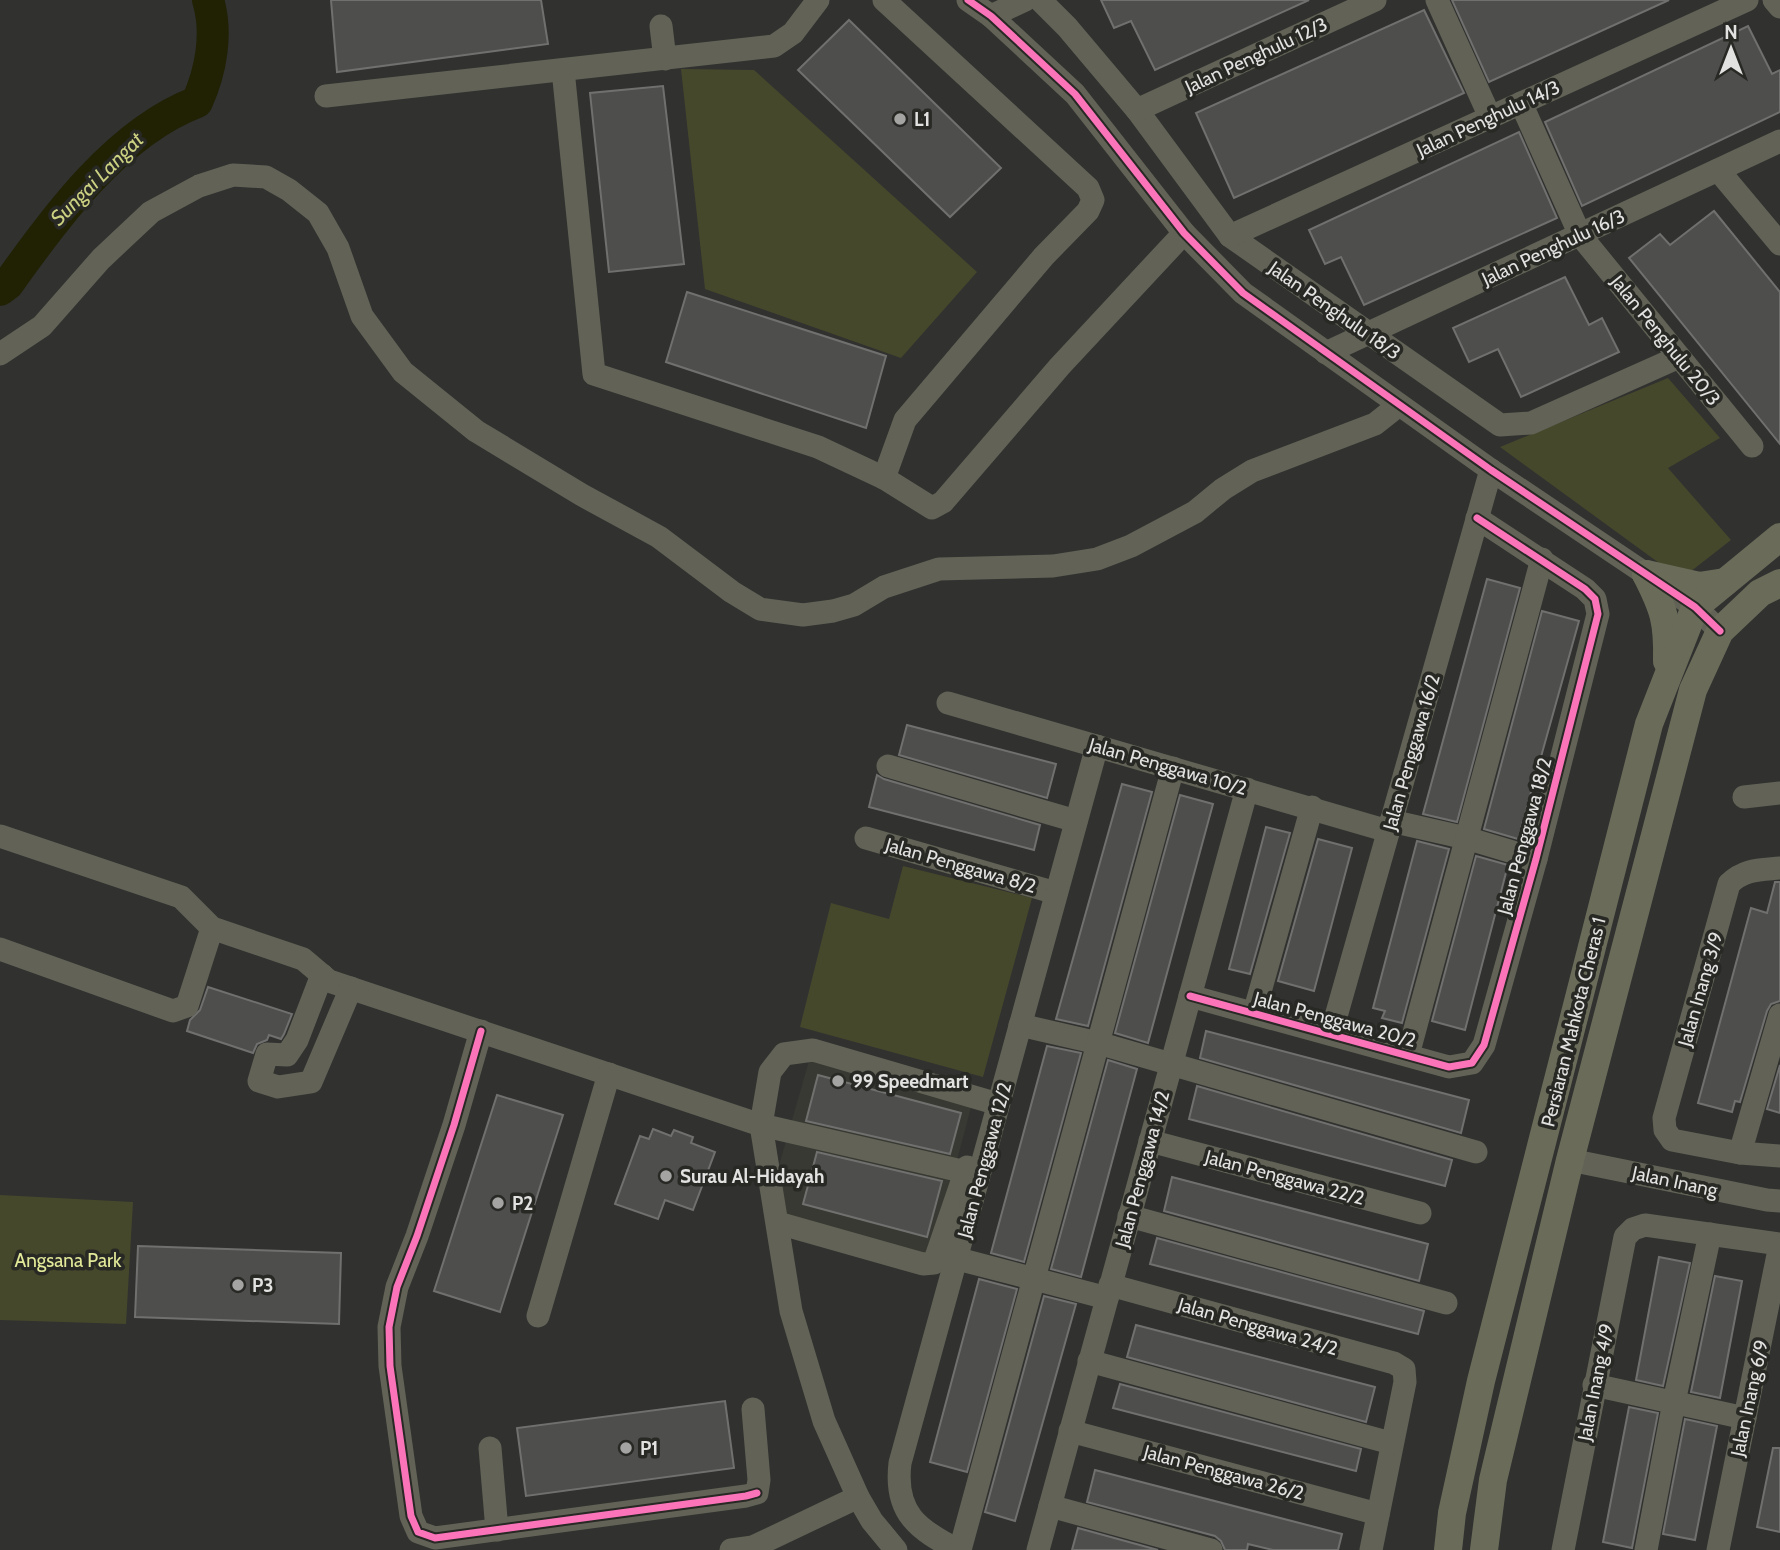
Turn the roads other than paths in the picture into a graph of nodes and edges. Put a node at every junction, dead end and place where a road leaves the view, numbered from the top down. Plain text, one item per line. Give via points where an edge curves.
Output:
1 (818, 0) edge
2 (884, 0) edge
3 (968, 0) edge
4 (1025, 0) edge
5 (1040, 0) edge
6 (1375, 0) edge
7 (1437, 0) edge
8 (1747, 0) edge
9 (1774, 0) edge
10 (1780, 7) edge
11 (991, 16) junction
12 (661, 26) dead end
13 (665, 60) junction
14 (563, 70) junction
15 (326, 96) dead end
16 (1521, 103) junction
17 (1137, 110) junction
18 (1490, 117) junction
19 (1780, 141) edge
20 (1718, 170) junction
21 (1184, 233) junction
22 (1580, 234) junction
23 (1230, 236) junction
24 (1780, 244) edge
25 (1368, 334) junction
26 (1326, 353) junction
27 (0, 354) edge
28 (1679, 356) junction
29 (1399, 405) junction
30 (1752, 446) dead end
31 (1491, 470) junction
32 (884, 478) junction
33 (1477, 518) junction
34 (1780, 537) edge
35 (1542, 558) junction
36 (1646, 575) junction
37 (1725, 582) junction
38 (1780, 583) edge
39 (1695, 607) junction
40 (1720, 631) junction
41 (1666, 677) junction
42 (948, 703) dead end
43 (1097, 746) junction
44 (888, 765) dead end
45 (1173, 768) junction
46 (1247, 789) junction
47 (1780, 793) edge
48 (1744, 797) dead end
49 (1311, 807) junction
50 (1076, 821) junction
51 (1390, 826) junction
52 (0, 836) edge
53 (866, 838) dead end
54 (1466, 838) junction
55 (1536, 859) junction
56 (1780, 868) edge
57 (1056, 892) junction
58 (212, 928) junction
59 (0, 950) edge
60 (322, 975) junction
61 (351, 988) junction
62 (1190, 996) junction
63 (1254, 1013) junction
64 (1780, 1015) edge
65 (1020, 1025) junction
66 (481, 1031) junction
67 (1331, 1034) junction
68 (1098, 1043) junction
69 (1408, 1055) junction
70 (1472, 1063) joint
71 (1171, 1064) junction
72 (609, 1074) junction
73 (991, 1101) junction
74 (761, 1125) junction
75 (1150, 1141) junction
76 (1476, 1152) dead end
77 (1740, 1153) junction
78 (1780, 1156) edge
79 (1570, 1160) junction
80 (966, 1172) junction
81 (1780, 1200) edge
82 (1420, 1213) dead end
83 (1129, 1216) junction
84 (778, 1223) junction
85 (1710, 1234) junction
86 (1780, 1245) edge
87 (958, 1259) junction
88 (1033, 1279) junction
89 (1109, 1291) junction
90 (1446, 1303) dead end
91 (538, 1316) dead end
92 (1090, 1362) junction
93 (1594, 1385) junction
94 (1674, 1402) junction
95 (753, 1409) dead end
96 (1745, 1418) junction
97 (1070, 1431) junction
98 (1391, 1443) junction
99 (490, 1448) dead end
100 (859, 1497) junction
101 (1050, 1506) junction
102 (1378, 1514) junction
103 (498, 1530) junction
104 (731, 1550) edge
105 (896, 1550) edge
106 (959, 1550) edge
107 (1038, 1550) edge
108 (1212, 1550) edge
109 (1371, 1550) edge
110 (1448, 1550) edge
111 (1484, 1550) edge
112 (1563, 1550) edge
113 (1646, 1550) edge
114 (1718, 1550) edge

1 - 13 street via 793,33 774,46
2 - 32 street via 1088,188 1093,200 905,420
3 - 11 street
4 - 11 street
5 - 17 street, Jalan Penghulu 18/3
6 - 17 street, Jalan Penghulu 12/3
7 - 18 street
8 - 16 street, Jalan Penghulu 14/3
9 - 10 street
11 - 21 street via 1075,94
12 - 13 street
13 - 14 street
14 - 15 street
14 - 32 street via 594,374 818,447
16 - 18 street, Jalan Penghulu 14/3
16 - 22 street, Jalan Penghulu 20/3
17 - 23 street, Jalan Penghulu 18/3
18 - 23 street, Jalan Penghulu 14/3
19 - 20 street, Jalan Penghulu 16/3
20 - 22 street, Jalan Penghulu 16/3
20 - 24 street
21 - 26 street via 1243,293
21 - 32 street via 1060,366 943,502 932,508
22 - 25 street, Jalan Penghulu 16/3
22 - 28 street, Jalan Penghulu 20/3
23 - 25 street, Jalan Penghulu 18/3
25 - 26 street, Jalan Penghulu 16/3
25 - 28 street, Jalan Penghulu 18/3 via 1500,425 1531,423
26 - 29 street
27 - 29 street via 42,326 151,212 200,186 233,175 266,177 318,213 338,248 362,316 403,372 475,431 659,537 760,609 803,615 854,605 884,587 939,569 1053,566 1097,559 1195,512 1252,471 1375,424
28 - 30 street, Jalan Penghulu 20/3
29 - 31 street
31 - 33 street, Jalan Penggawa 16/2
31 - 36 street
33 - 35 street
33 - 51 street, Jalan Penggawa 16/2
34 - 37 main road, Persiaran Mahkota Cheras 1
35 - 54 street
35 - 55 street, Jalan Penggawa 18/2 via 1585,589 1595,599 1598,614
36 - 37 main road via 1699,586
36 - 39 street
36 - 41 main road via 1668,630
37 - 39 main road, Persiaran Mahkota Cheras 1
38 - 40 main road, Persiaran Mahkota Cheras 1 via 1760,593
39 - 40 street
39 - 41 main road, Persiaran Mahkota Cheras 1
40 - 79 main road, Persiaran Mahkota Cheras 1 via 1693,690
41 - 110 main road, Persiaran Mahkota Cheras 1 via 1649,724 1481,1381
42 - 43 street, Jalan Penggawa 10/2
43 - 45 street, Jalan Penggawa 10/2
43 - 50 street, Jalan Penggawa 12/2
44 - 50 street
45 - 46 street, Jalan Penggawa 10/2
45 - 68 street
46 - 49 street, Jalan Penggawa 10/2
46 - 62 street, Jalan Penggawa 14/2
47 - 48 street
49 - 51 street, Jalan Penggawa 10/2
49 - 63 street
50 - 57 street, Jalan Penggawa 12/2
51 - 54 street, Jalan Penggawa 10/2
51 - 67 street, Jalan Penggawa 16/2
52 - 58 street via 181,897
53 - 57 street, Jalan Penggawa 8/2
54 - 55 street, Jalan Penggawa 10/2
54 - 69 street
55 - 70 street, Jalan Penggawa 18/2 via 1484,1045
56 - 77 street, Jalan Inang 3/9 via 1749,871 1729,884 1664,1118 1672,1140
57 - 65 street, Jalan Penggawa 12/2
58 - 59 street via 187,1006 173,1011
58 - 60 street via 303,959
60 - 61 street
60 - 61 street via 296,1040 287,1055 267,1054 259,1081 278,1087 311,1082
61 - 66 street
62 - 63 street, Jalan Penggawa 20/2
62 - 71 street, Jalan Penggawa 14/2
63 - 67 street, Jalan Penggawa 20/2
64 - 77 street
65 - 68 street
65 - 73 street, Jalan Penggawa 12/2
66 - 72 street
66 - 103 street via 397,1287 389,1327 390,1366 411,1516 418,1532 435,1538
67 - 69 street, Jalan Penggawa 20/2
68 - 71 street
68 - 88 street
69 - 70 street, Jalan Penggawa 20/2 via 1449,1067
71 - 75 street, Jalan Penggawa 14/2
71 - 76 street
72 - 74 street
72 - 91 street
73 - 74 street via 813,1050 784,1054 775,1063
73 - 80 street
73 - 87 street, Jalan Penggawa 12/2
74 - 80 street
74 - 84 street
75 - 82 street, Jalan Penggawa 22/2
75 - 83 street, Jalan Penggawa 14/2
77 - 78 street
79 - 81 street, Jalan Inang
79 - 111 main road, Persiaran Mahkota Cheras 1 via 1493,1480
80 - 84 street via 934,1264
83 - 89 street, Jalan Penggawa 14/2
83 - 90 street
84 - 100 street via 791,1311 824,1421
85 - 86 street
85 - 93 street, Jalan Inang 4/9 via 1645,1225 1625,1237
85 - 94 street
86 - 96 street, Jalan Inang 6/9
87 - 88 street, Jalan Penggawa 24/2
87 - 106 street, Jalan Penggawa 12/2 via 898,1480 908,1515 922,1530
88 - 89 street, Jalan Penggawa 24/2
88 - 106 street
89 - 92 street, Jalan Penggawa 14/2
89 - 98 street, Jalan Penggawa 24/2 via 1404,1368
92 - 97 street, Jalan Penggawa 14/2
92 - 98 street
93 - 94 street
93 - 112 street, Jalan Inang 4/9
94 - 96 street
94 - 113 street
95 - 103 street via 757,1493
96 - 114 street, Jalan Inang 6/9
97 - 101 street, Jalan Penggawa 14/2
97 - 102 street, Jalan Penggawa 26/2
98 - 102 street
99 - 103 street
100 - 104 street via 753,1547
100 - 105 street
101 - 107 street, Jalan Penggawa 14/2
101 - 108 street
102 - 109 street

